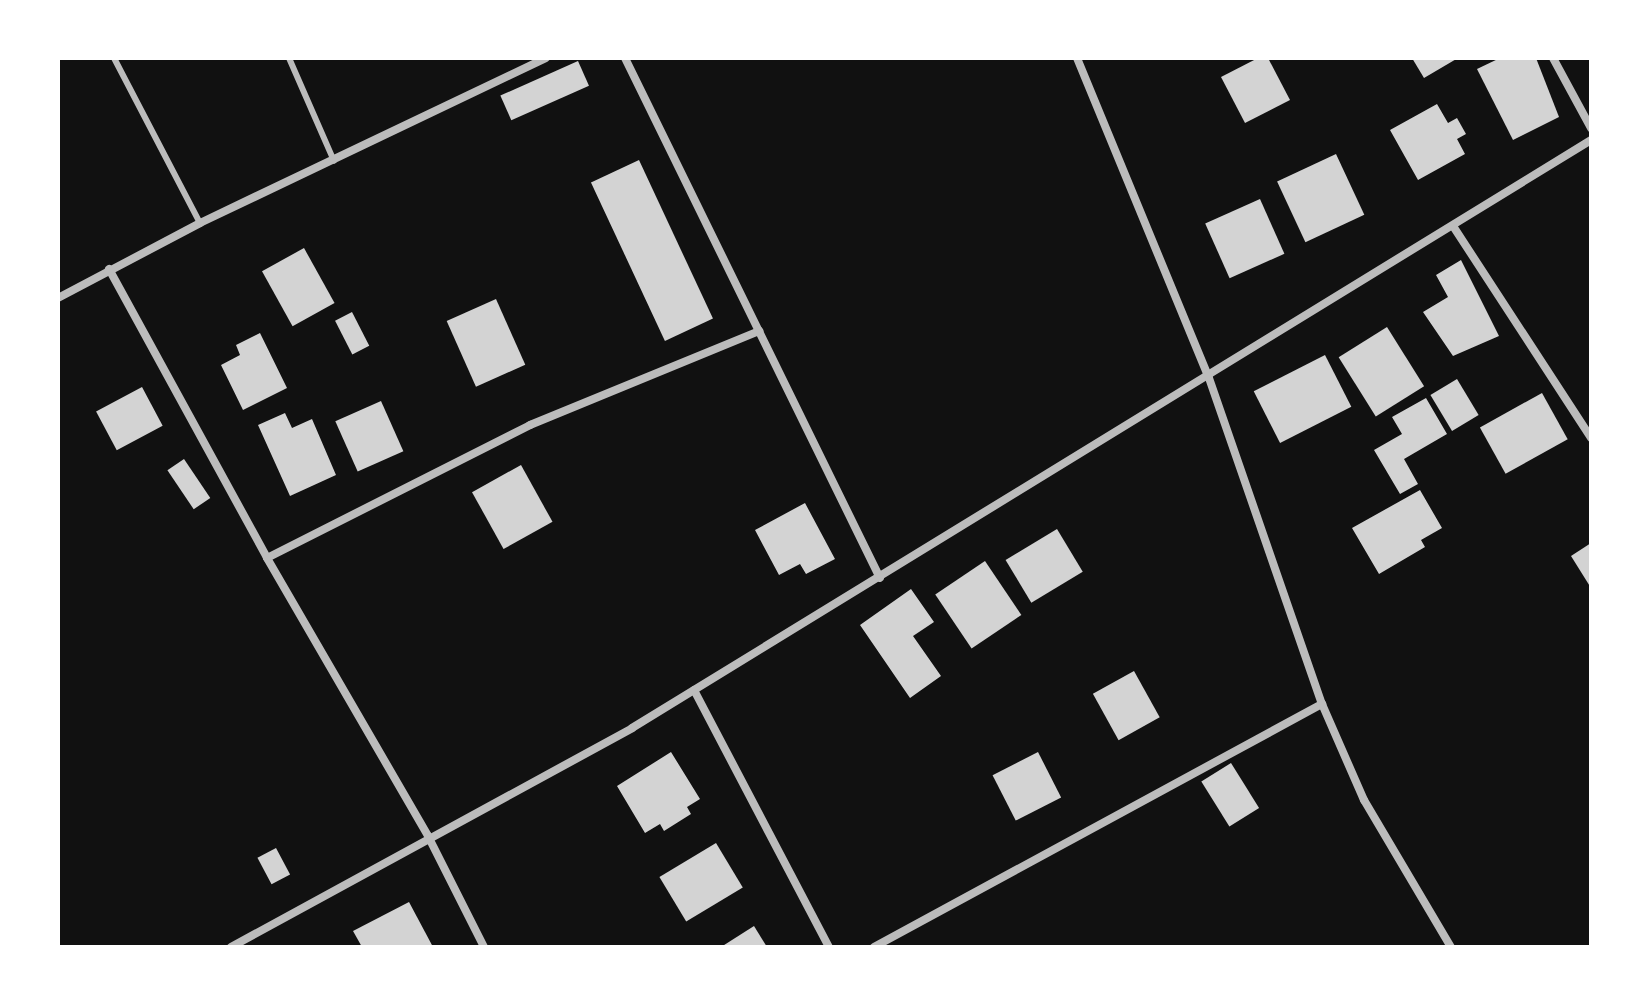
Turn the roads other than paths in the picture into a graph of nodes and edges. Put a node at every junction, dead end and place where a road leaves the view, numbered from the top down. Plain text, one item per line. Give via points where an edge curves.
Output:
1 (114, 58) edge
2 (289, 58) edge
3 (546, 58) edge
4 (625, 58) edge
5 (1077, 58) edge
6 (1553, 58) edge
7 (1591, 128) edge
8 (1591, 140) edge
9 (334, 161) junction
10 (200, 223) junction
11 (1453, 226) junction
12 (109, 269) junction
13 (58, 285) edge
14 (60, 296) edge
15 (759, 331) junction
16 (1209, 378) junction
17 (1591, 438) edge
18 (267, 558) junction
19 (880, 578) junction
20 (694, 690) junction
21 (1322, 704) junction
22 (428, 836) junction
23 (231, 947) edge
24 (484, 947) edge
25 (829, 947) edge
26 (874, 947) edge
27 (1451, 947) edge

1 - 10 lane
2 - 9 lane
3 - 9 street
4 - 15 street
5 - 16 street
6 - 7 street
8 - 11 street
9 - 10 street
10 - 12 street
11 - 16 street
11 - 17 street
12 - 14 street
12 - 18 street
13 - 14 street
15 - 18 street via 530,425
15 - 19 street
16 - 19 street
16 - 21 street
18 - 22 street
19 - 20 street
20 - 22 street
20 - 25 street
21 - 26 street
21 - 27 street via 1364,800
22 - 23 street
22 - 24 street

